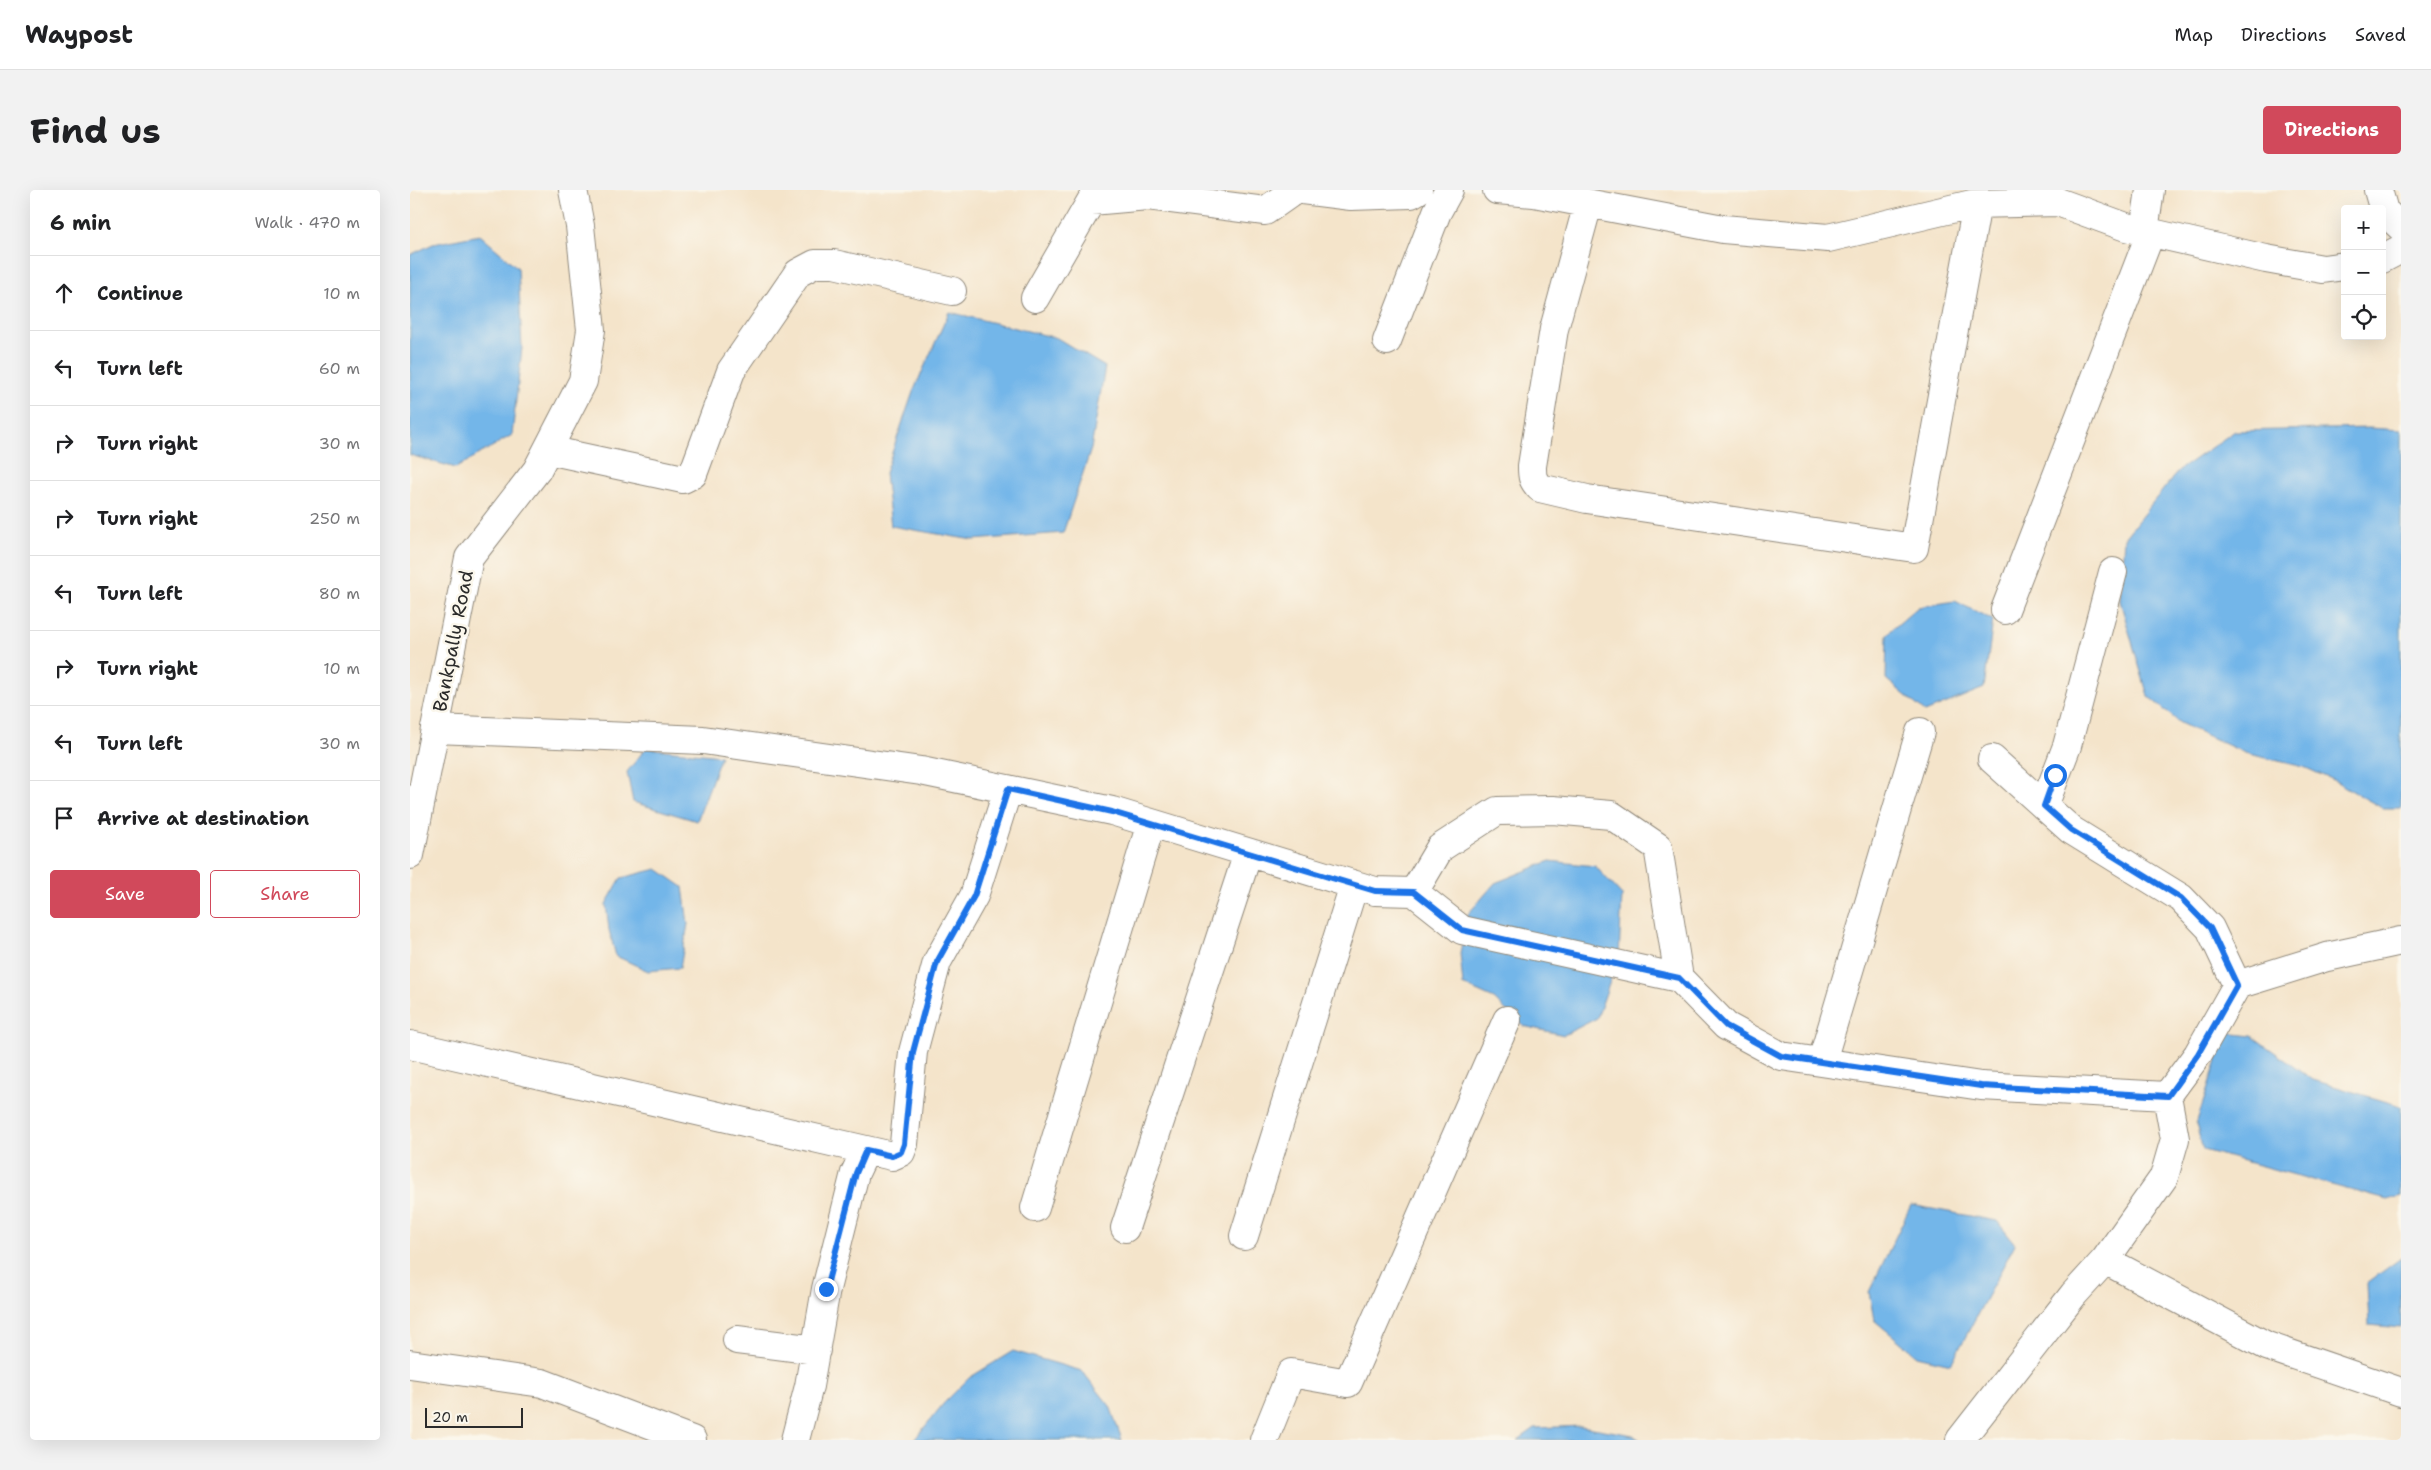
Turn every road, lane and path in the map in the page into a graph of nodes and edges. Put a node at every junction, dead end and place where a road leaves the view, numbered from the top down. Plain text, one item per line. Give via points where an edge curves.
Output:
1 (573, 190) edge
2 (1295, 190) edge
3 (1302, 190) edge
4 (1418, 190) edge
5 (1449, 190) edge
6 (1497, 190) edge
7 (2150, 190) edge
8 (2378, 190) edge
9 (1928, 202) edge
10 (1588, 204) junction
11 (1977, 204) junction
12 (2401, 227) edge
13 (2147, 232) junction
14 (2401, 249) edge
15 (2386, 256) edge
16 (2341, 267) edge
17 (952, 291) dead end
18 (1035, 298) dead end
19 (1387, 341) dead end
20 (548, 450) junction
21 (2113, 572) dead end
22 (2005, 610) dead end
23 (435, 729) junction
24 (1920, 732) dead end
25 (1992, 759) dead end
26 (1008, 789) junction
27 (2044, 806) junction
28 (1150, 823) junction
29 (1248, 852) junction
30 (410, 855) edge
31 (1354, 885) junction
32 (1414, 892) junction
33 (2401, 941) edge
34 (1679, 978) junction
35 (2237, 985) junction
36 (1507, 1020) dead end
37 (410, 1045) edge
38 (1822, 1061) junction
39 (2168, 1096) junction
40 (866, 1150) junction
41 (1035, 1208) dead end
42 (1125, 1228) dead end
43 (1244, 1236) dead end
44 (2105, 1260) junction
45 (737, 1340) dead end
46 (816, 1350) junction
47 (410, 1364) edge
48 (2401, 1392) edge
49 (692, 1440) edge
50 (795, 1440) edge
51 (1264, 1440) edge
52 (1960, 1440) edge

1 - 20 street, Bankpally Road via 592,330 583,381
2 - 18 street via 1265,211 1148,196 1091,201
3 - 4 street via 1351,196 1411,194
5 - 19 street via 1437,212
6 - 10 street
7 - 13 street
8 - 12 street via 2384,211
9 - 10 street via 1828,238 1723,229
9 - 11 street
10 - 11 street via 1554,329 1532,466 1532,478 1540,488 1569,496 1914,548
11 - 13 street via 2058,202
13 - 16 street via 2314,268
13 - 22 street
14 - 15 street
17 - 20 street via 834,264 815,264 798,273 731,371 708,437 689,477 683,479
20 - 23 street, Bankpally Road via 538,470 470,558
21 - 27 street via 2067,746
23 - 26 street via 703,740 920,770
23 - 30 street, Bankpally Road
24 - 38 street
25 - 27 street
26 - 28 street
26 - 40 street via 974,896 937,962 913,1052 901,1152 892,1156
27 - 35 street via 2071,830 2181,898 2210,928
28 - 29 street
28 - 41 street
29 - 31 street
29 - 42 street
31 - 32 street via 1375,891
31 - 43 street
32 - 34 street via 1462,930
32 - 34 street via 1440,848 1497,812 1553,810 1611,815 1658,847
33 - 35 street via 2327,957
34 - 38 street via 1726,1026 1781,1056
35 - 39 street via 2198,1054
36 - 51 street via 1348,1383 1291,1373
37 - 40 street
38 - 39 street via 1981,1086
39 - 44 street via 2174,1140 2164,1177
40 - 46 street via 856,1173 826,1289
44 - 48 street via 2267,1346
44 - 52 street via 2074,1294
45 - 46 street
46 - 50 street
47 - 49 street via 542,1383

